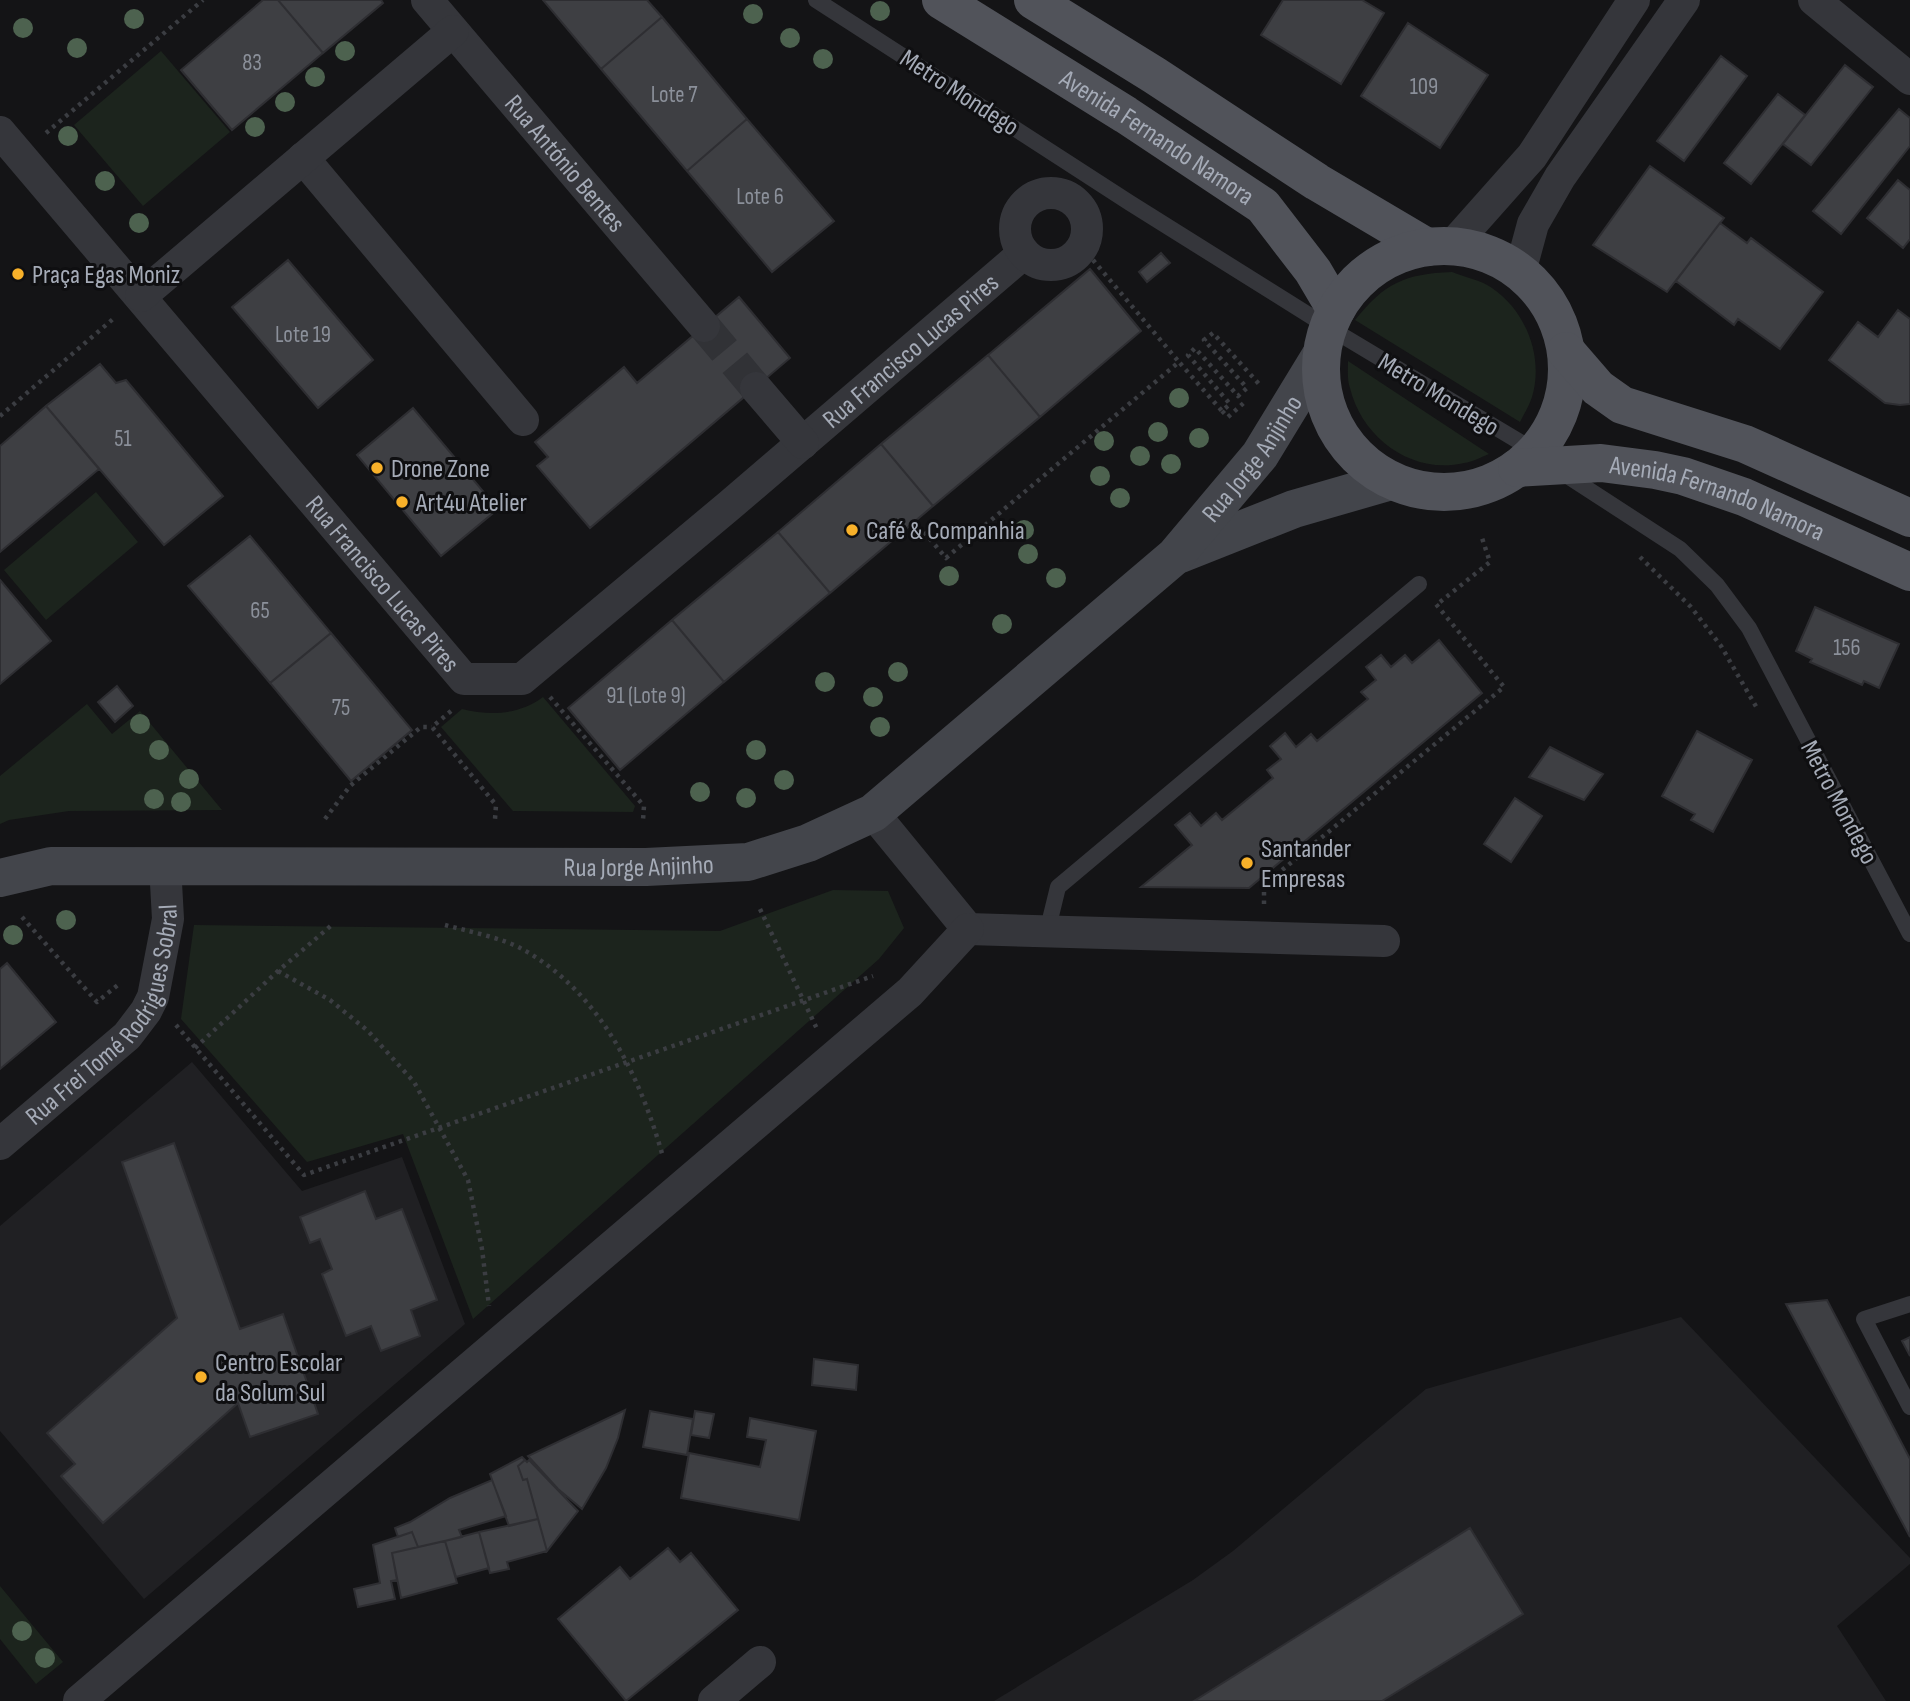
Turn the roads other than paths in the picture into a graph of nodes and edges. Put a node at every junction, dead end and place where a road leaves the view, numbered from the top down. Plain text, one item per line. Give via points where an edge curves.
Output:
1 (427, 0) edge
2 (816, 0) edge
3 (941, 0) edge
4 (1033, 0) edge
5 (1634, 0) edge
6 (1684, 0) edge
7 (1814, 0) edge
8 (453, 31) junction
9 (1910, 79) edge
10 (10, 144) edge
11 (303, 158) junction
12 (1440, 246) junction
13 (1024, 253) junction
14 (1520, 272) junction
15 (141, 296) junction
16 (704, 326) tunnel mouth
17 (1328, 331) junction
18 (1566, 351) junction
19 (756, 388) tunnel mouth
20 (523, 420) dead end
21 (803, 443) junction
22 (1535, 462) junction
23 (1391, 481) junction
24 (1910, 518) edge
25 (1175, 556) junction
26 (1910, 572) edge
27 (1419, 584) road end
28 (873, 813) junction
29 (165, 865) junction
30 (0, 878) edge
31 (968, 929) junction
32 (1047, 932) junction
33 (1910, 934) edge
34 (1384, 941) dead end
35 (0, 1144) edge
36 (1910, 1304) edge
37 (1910, 1407) edge
38 (760, 1662) dead end
39 (79, 1701) edge
40 (714, 1701) edge

1 - 8 street, Rua António Bentes
2 - 17 lane, Metro Mondego
3 - 17 main road, Avenida Fernando Namora via 1263,206 1313,271
4 - 12 main road, Avenida Fernando Namora via 1317,182
5 - 12 street via 1532,156
6 - 14 street via 1560,177 1533,224
7 - 9 street
8 - 11 street
8 - 16 street, Rua António Bentes
10 - 15 street, Rua Francisco Lucas Pires
11 - 15 street
11 - 20 street
12 - 14 main road, Avenida Fernando Namora via 1488,253
12 - 17 main road, Avenida Fernando Namora via 1391,258 1359,279
13 - 13 street, Rua Francisco Lucas Pires via 1015,229 1025,204 1048,193 1062,194 1082,210 1087,235 1074,258 1048,265
13 - 21 street, Rua Francisco Lucas Pires
14 - 18 main road, Avenida Fernando Namora via 1542,294 1558,321
15 - 21 street, Rua Francisco Lucas Pires via 464,679 522,679
17 - 22 lane, Metro Mondego
17 - 23 main road, Avenida Fernando Namora via 1321,386 1329,416 1351,450
17 - 25 street, Rua Jorge Anjinho via 1260,455
18 - 22 main road, Avenida Fernando Namora via 1566,387 1556,422
18 - 24 main road, Avenida Fernando Namora via 1598,388 1622,405 1745,444
19 - 21 street
22 - 23 main road, Avenida Fernando Namora via 1469,490 1443,493
22 - 26 main road, Avenida Fernando Namora via 1601,463 1683,476 1744,497
22 - 33 lane, Metro Mondego via 1680,549 1717,585 1749,628
23 - 25 street, Rua Jorge Anjinho via 1294,509
25 - 28 street, Rua Jorge Anjinho
27 - 32 lane via 1058,887
28 - 29 street, Rua Jorge Anjinho via 808,843 748,862 646,867
28 - 31 street
29 - 30 street, Rua Jorge Anjinho via 51,866
29 - 35 street, Rua Frei Tomé Rodrigues Sobral via 168,919 153,998 146,1011 127,1036
31 - 32 street
31 - 39 street via 910,992
32 - 34 street
36 - 37 lane via 1864,1319
38 - 40 street

